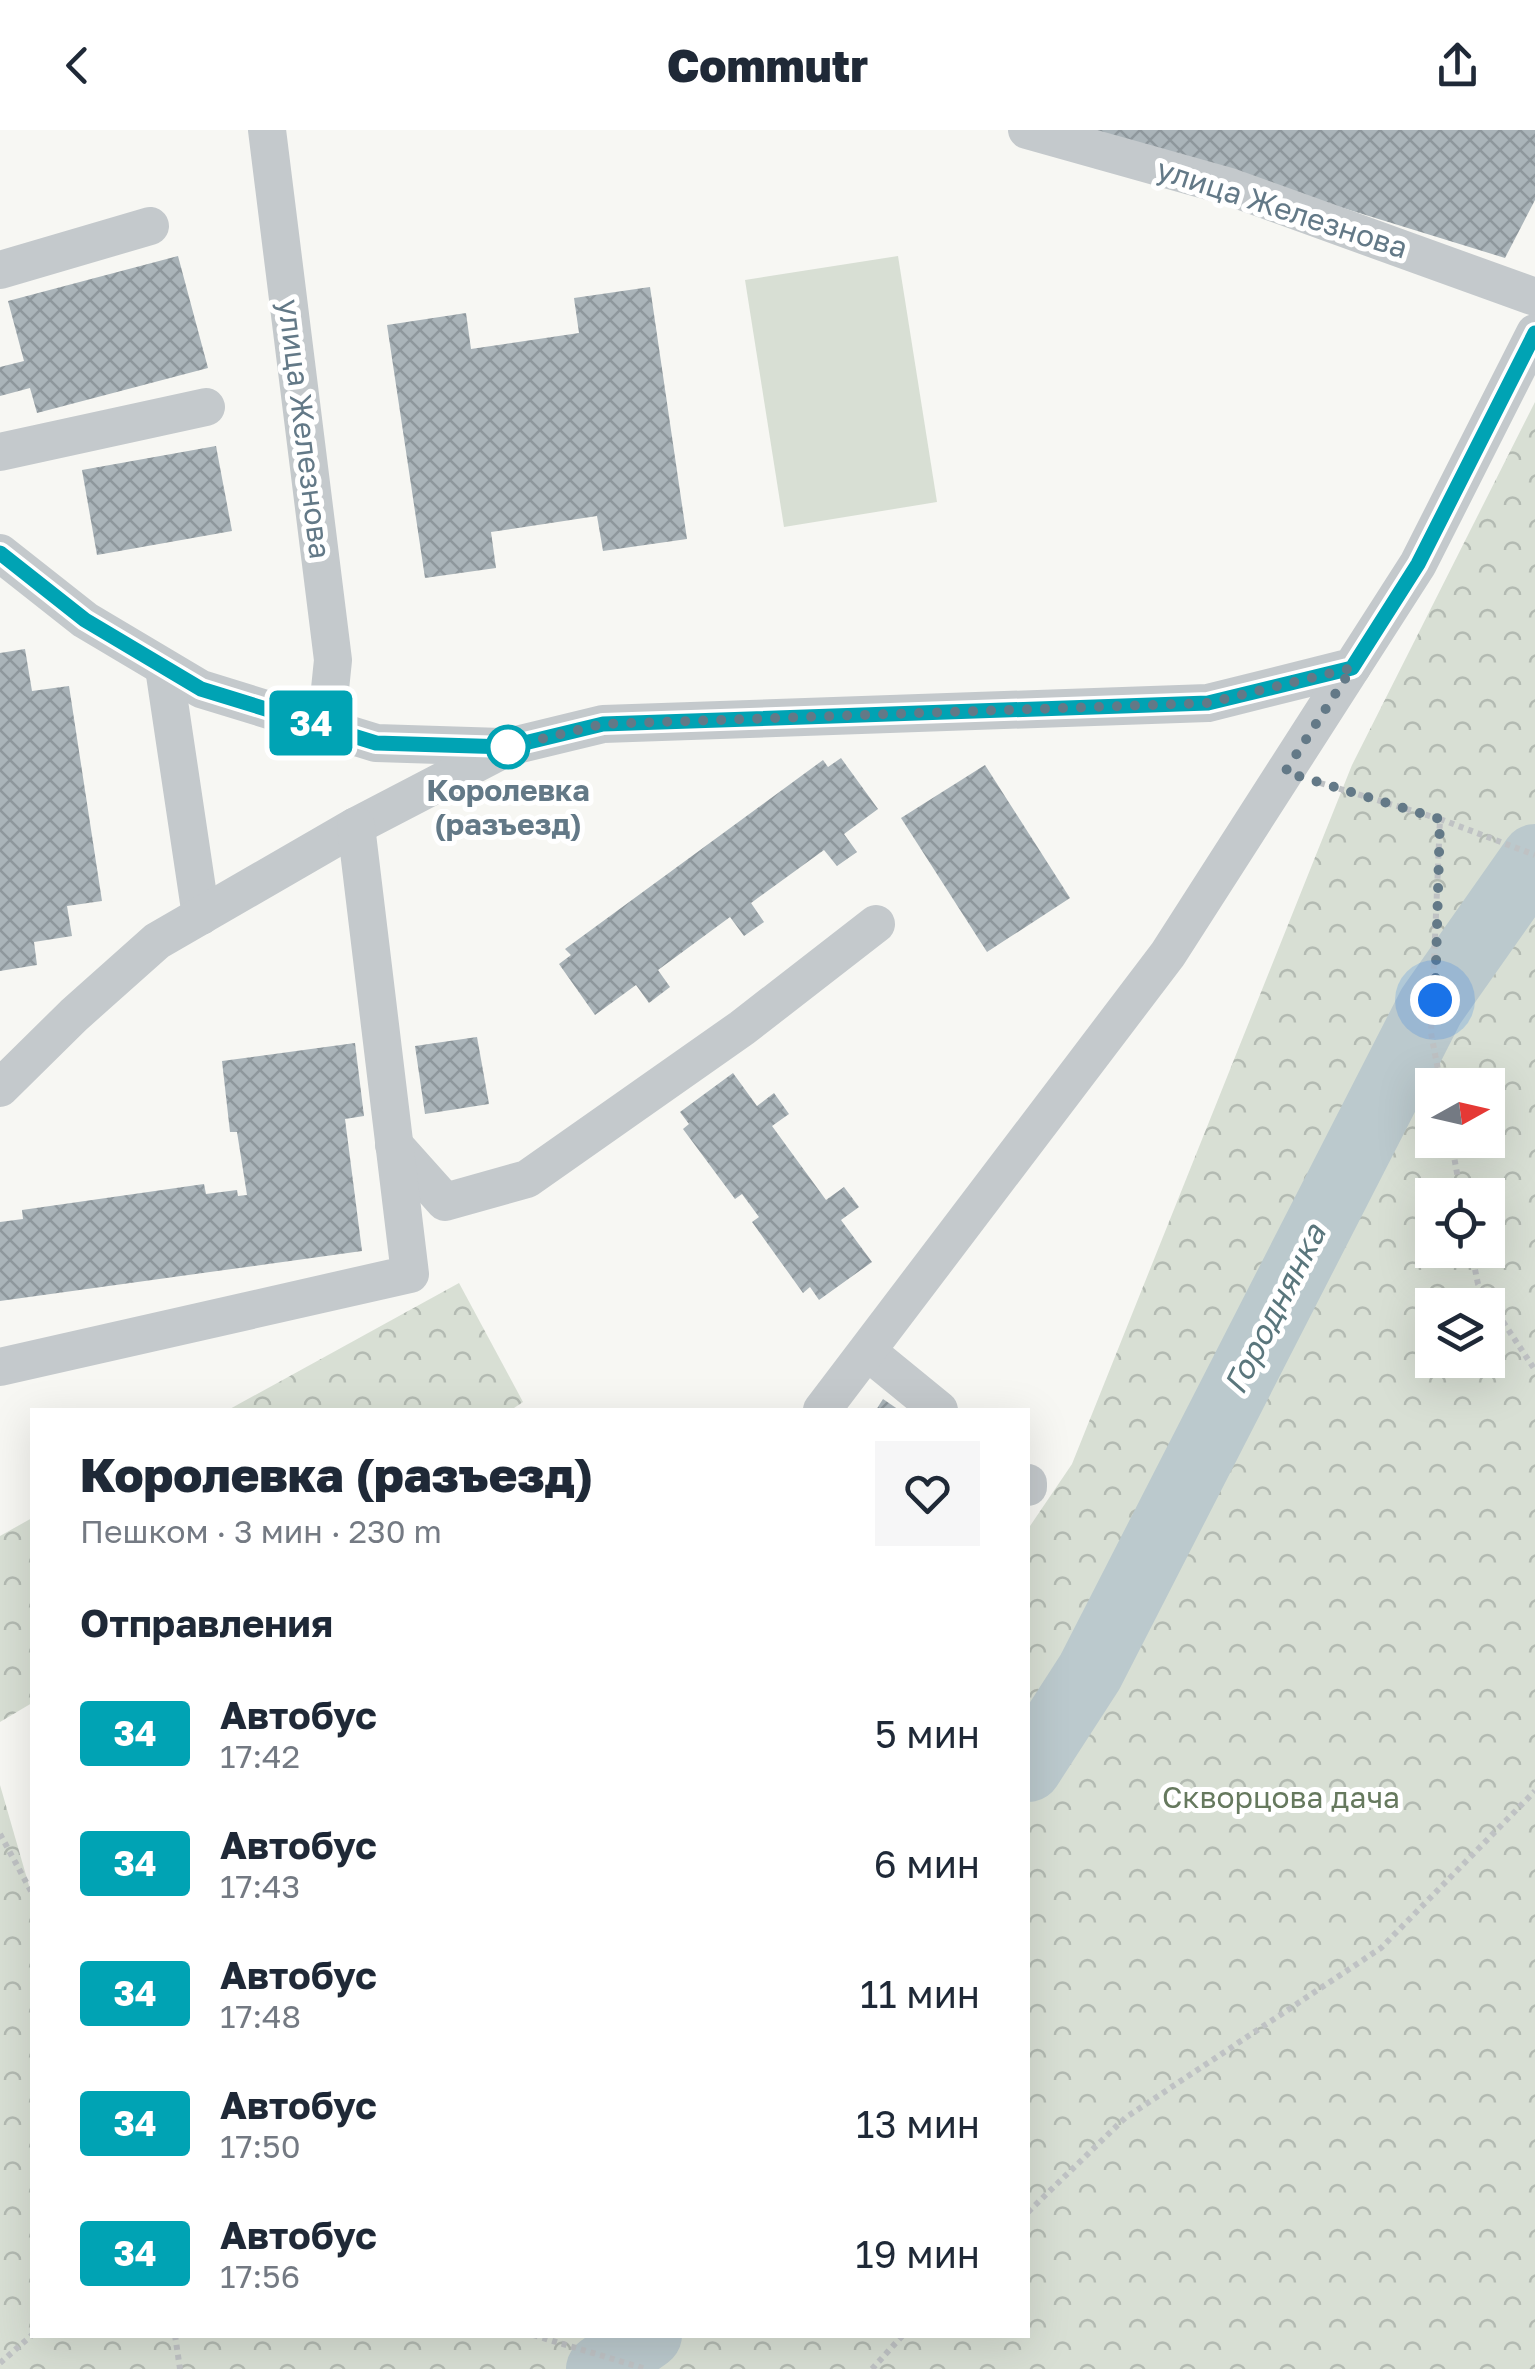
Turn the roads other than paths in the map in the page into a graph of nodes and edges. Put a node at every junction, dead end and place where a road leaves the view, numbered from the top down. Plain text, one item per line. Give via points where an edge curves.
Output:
1 (267, 130) edge
2 (1027, 130) edge
3 (150, 226) dead end
4 (0, 270) edge
5 (1535, 298) edge
6 (1535, 333) edge
7 (206, 407) dead end
8 (0, 452) edge
9 (0, 553) edge
10 (164, 668) junction
11 (1352, 668) junction
12 (326, 728) junction
13 (508, 747) junction
14 (356, 826) junction
15 (200, 916) junction
16 (876, 924) dead end
17 (0, 1088) edge
18 (394, 1144) junction
19 (868, 1352) junction
20 (0, 1366) edge
21 (824, 1408) edge
22 (936, 1408) edge

1 - 12 street, улица Железнова via 333,660
2 - 5 street, улица Железнова via 1230,187
3 - 4 street
6 - 11 street via 1418,564
7 - 8 street
9 - 10 street via 85,620
10 - 12 street via 201,689
10 - 15 street
11 - 13 street via 1208,703 603,724
11 - 19 street via 1168,954
12 - 13 street via 376,743
13 - 14 street
14 - 15 street
14 - 18 street
15 - 17 street via 157,941
16 - 18 street via 527,1180 446,1202
18 - 20 street via 410,1274
19 - 21 street
19 - 22 street

